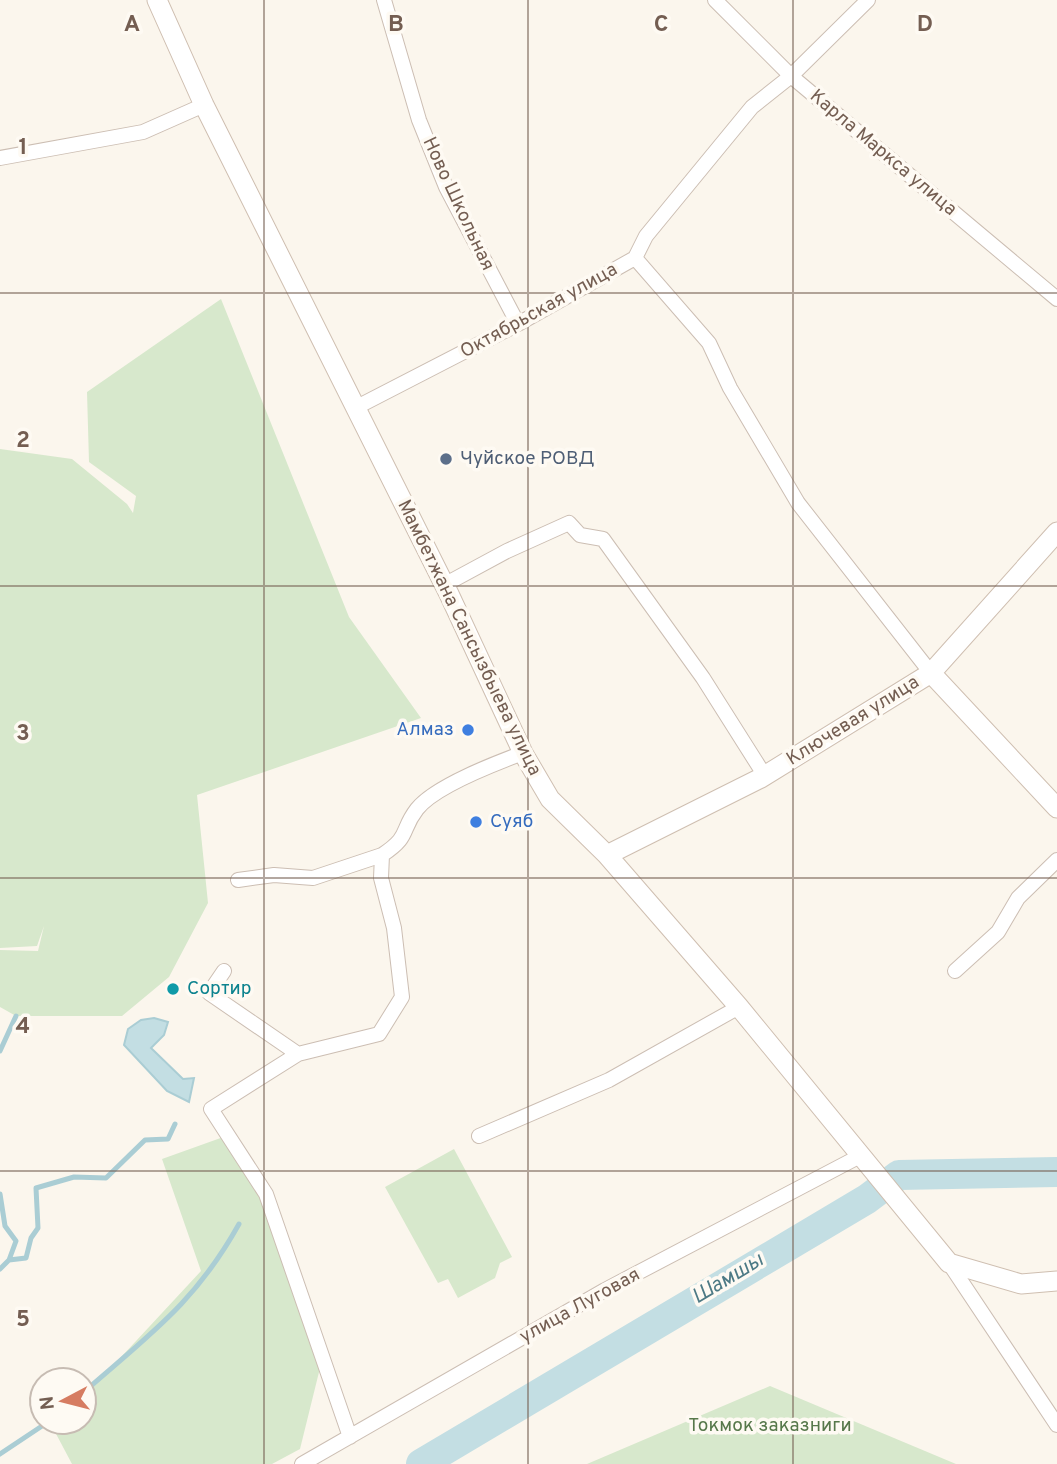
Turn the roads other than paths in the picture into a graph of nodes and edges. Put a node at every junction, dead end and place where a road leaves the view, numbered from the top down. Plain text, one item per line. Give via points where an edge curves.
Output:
1 (157, 0) edge
2 (384, 0) edge
3 (715, 0) edge
4 (867, 0) edge
5 (791, 76) junction
6 (204, 105) junction
7 (0, 158) edge
8 (635, 257) junction
9 (1057, 299) edge
10 (518, 324) junction
11 (355, 408) junction
12 (1057, 532) edge
13 (444, 585) junction
14 (930, 673) junction
15 (523, 753) junction
16 (765, 776) junction
17 (1057, 808) edge
18 (382, 855) junction
19 (607, 855) junction
20 (1057, 860) edge
21 (238, 880) dead end
22 (224, 971) dead end
23 (956, 971) dead end
24 (739, 1007) junction
25 (298, 1054) junction
26 (479, 1136) dead end
27 (867, 1161) junction
28 (948, 1263) junction
29 (1057, 1280) edge
30 (1057, 1425) edge
31 (351, 1437) junction
32 (302, 1464) edge

1 - 6 main road, Мамбетжана Сансызбыева улица
2 - 10 street, Ново Школьная via 419,120 446,187
3 - 5 street, Карла Маркса улица
4 - 5 street, Октябрьская улица
5 - 8 street, Октябрьская улица via 752,107 646,236
5 - 9 street, Карла Маркса улица
6 - 7 street via 143,132
6 - 11 main road, Мамбетжана Сансызбыева улица
8 - 10 street, Октябрьская улица
8 - 14 street via 709,343 730,388 798,503
10 - 11 street, Октябрьская улица
11 - 13 main road, Мамбетжана Сансызбыева улица
12 - 14 main road, Ключевая улица
13 - 15 main road, Мамбетжана Сансызбыева улица
13 - 16 street via 569,523 580,535 603,539 703,678
14 - 16 main road, Ключевая улица
14 - 17 main road
15 - 18 street via 469,774 418,808 401,842
15 - 19 main road, Мамбетжана Сансызбыева улица via 550,799
16 - 19 main road, Ключевая улица
18 - 21 street via 313,878 274,875
18 - 25 street via 402,997 379,1034
19 - 24 main road, Мамбетжана Сансызбыева улица
20 - 23 street via 1018,898 998,932
22 - 25 street via 209,993
24 - 26 street via 609,1080
24 - 27 main road, Мамбетжана Сансызбыева улица
25 - 31 street via 211,1109 266,1194
27 - 28 main road, Мамбетжана Сансызбыева улица
27 - 31 street, улица Луговая via 605,1290
28 - 29 main road via 1021,1284
28 - 30 street
31 - 32 street, улица Луговая

